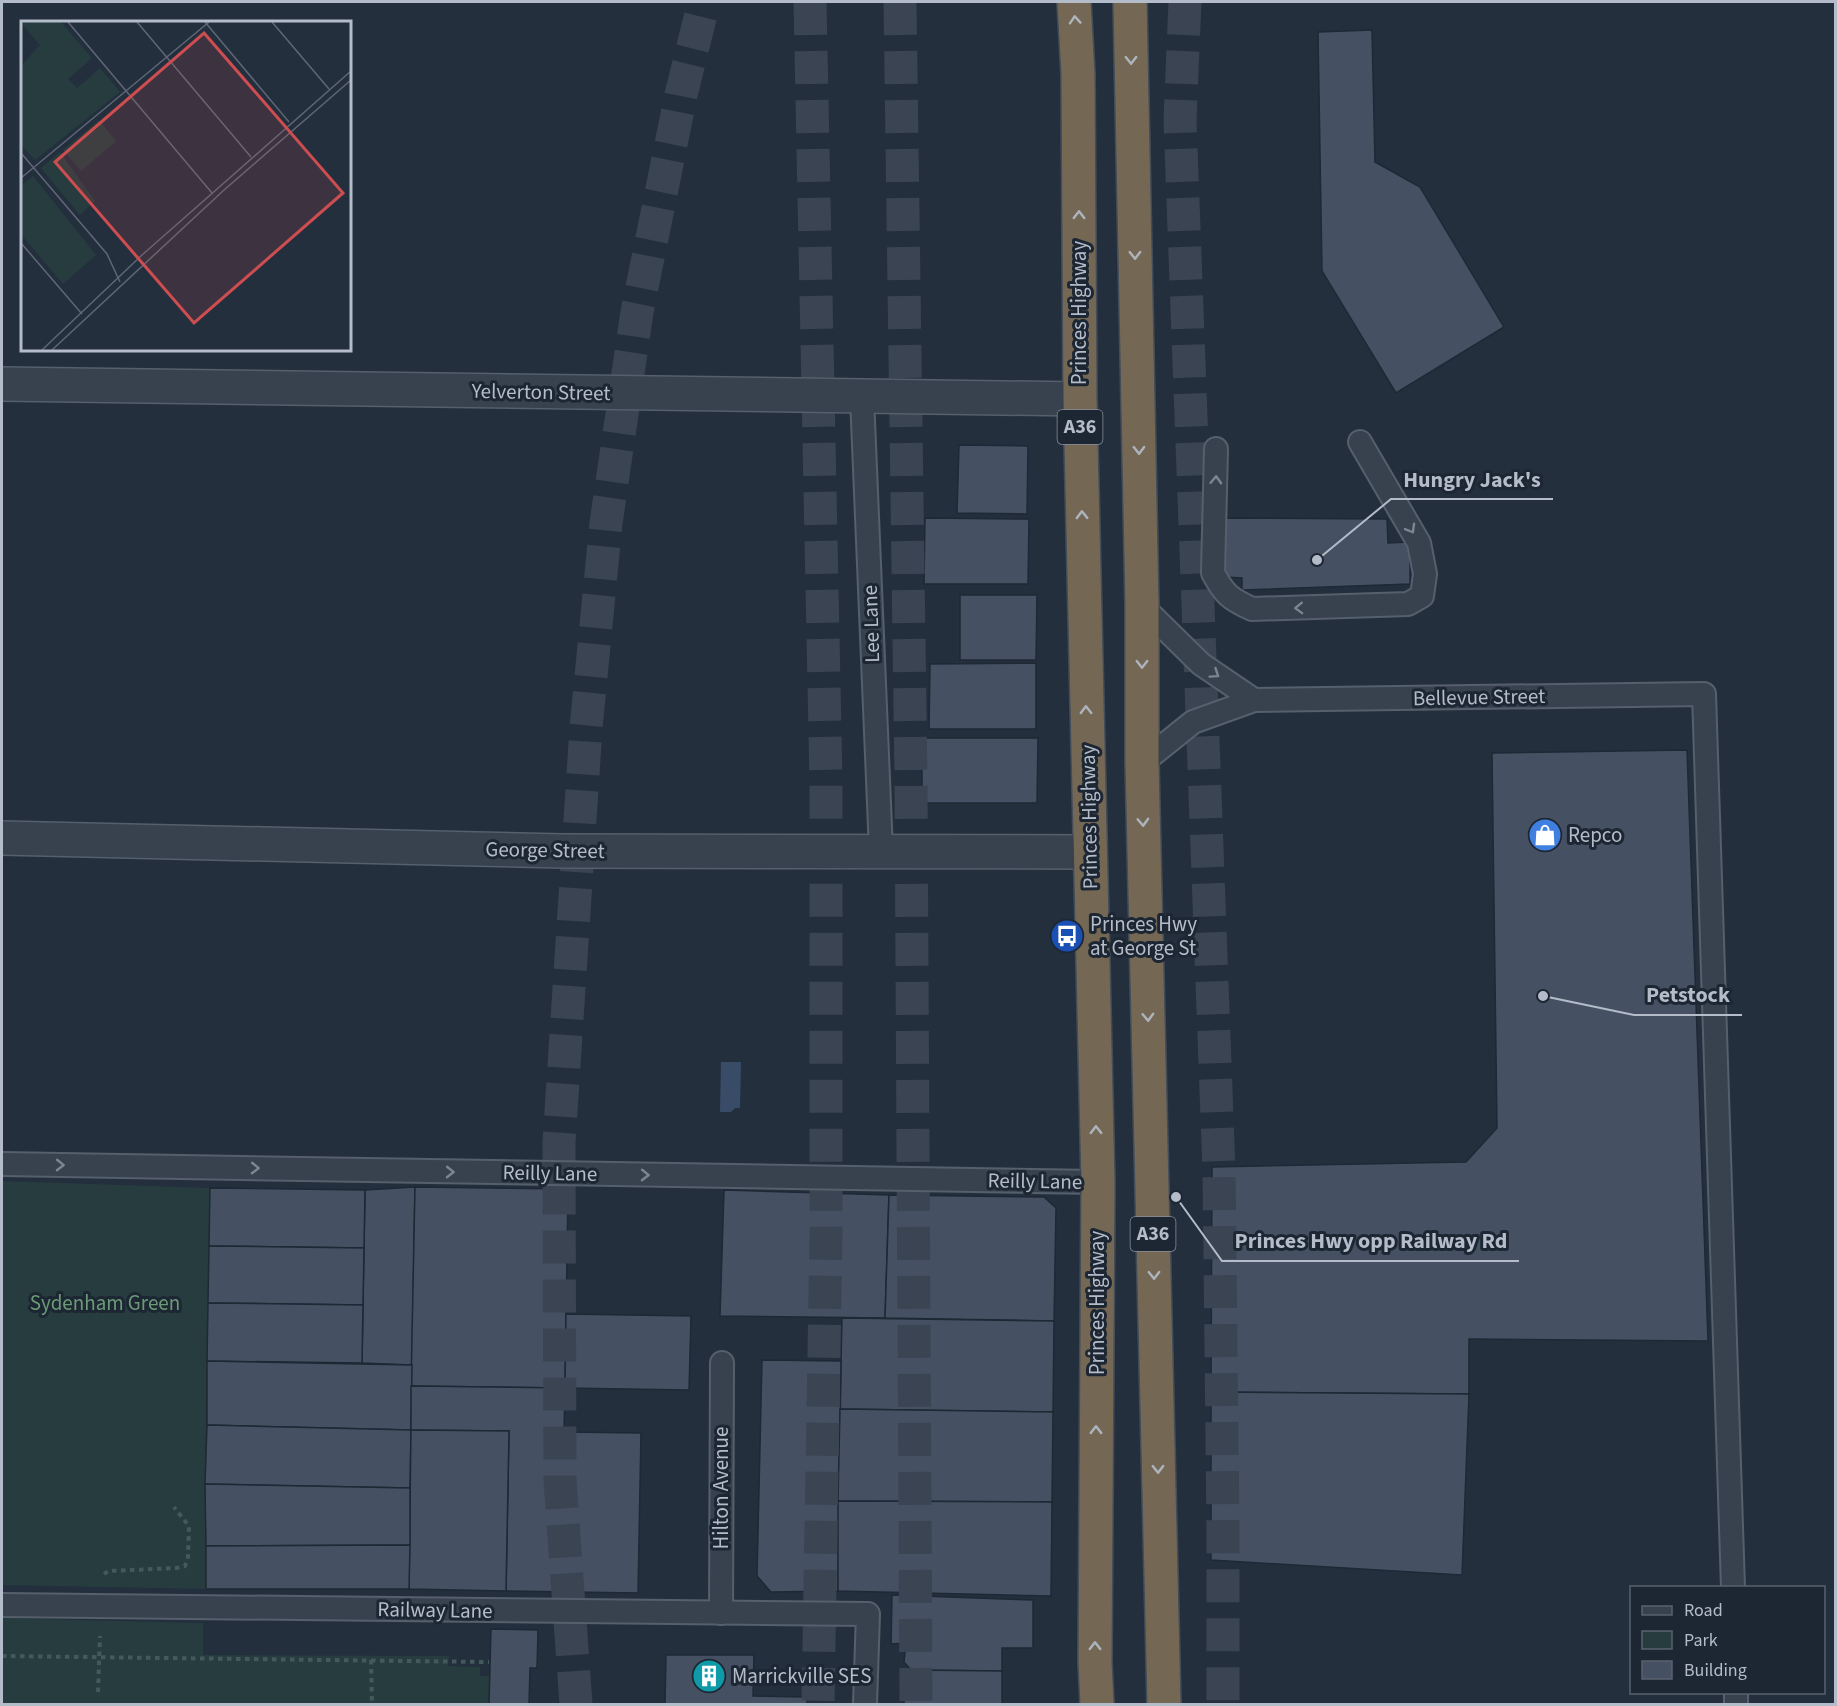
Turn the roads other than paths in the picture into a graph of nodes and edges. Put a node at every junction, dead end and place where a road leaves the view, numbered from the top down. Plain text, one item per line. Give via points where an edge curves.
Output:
1 (1074, 2) edge
2 (1130, 2) edge
3 (2, 384) edge
4 (862, 397) junction
5 (1080, 399) junction
6 (1360, 442) dead end
7 (1216, 449) dead end
8 (1142, 606) junction
9 (1254, 700) junction
10 (1142, 763) junction
11 (2, 838) edge
12 (881, 851) junction
13 (1089, 852) junction
14 (2, 1164) edge
15 (1098, 1182) junction
16 (722, 1363) dead end
17 (1733, 1586) edge
18 (2, 1605) edge
19 (721, 1613) junction
20 (865, 1704) edge
21 (1097, 1704) edge
22 (1164, 1704) edge

5 -> 1 highway, Princes Highway / A36
2 -> 8 highway, A36
3 - 4 street, Yelverton Street
4 - 5 street, Yelverton Street
4 - 12 lane, Lee Lane
13 -> 5 highway, Princes Highway / A36
6 -> 7 lane via 1419,543 1425,574 1422,596 1408,604 1252,609 1222,591 1213,573
8 -> 9 lane via 1201,664
8 -> 10 highway, A36
9 - 10 lane, Bellevue Street via 1193,723
9 - 17 lane, Bellevue Street via 1704,694
10 -> 22 highway, A36
11 - 12 street, George Street via 563,851
12 - 13 street, George Street
15 -> 13 highway, Princes Highway / A36
14 -> 15 lane, Reilly Lane
21 -> 15 highway, Princes Highway / A36
16 - 19 lane, Hilton Avenue
18 - 19 lane, Railway Lane
19 - 20 lane, Railway Lane via 868,1614

